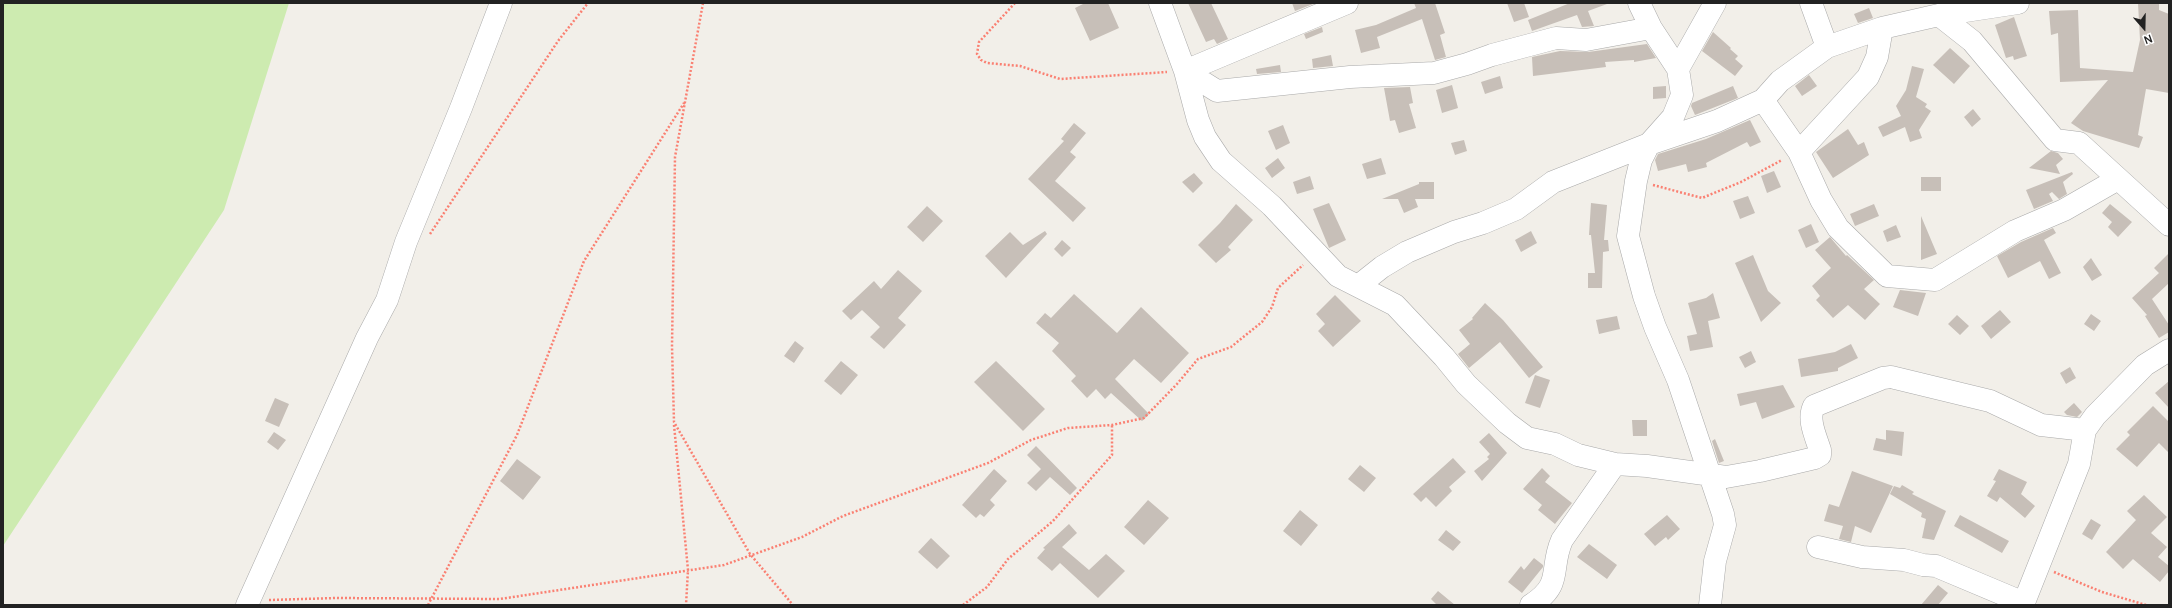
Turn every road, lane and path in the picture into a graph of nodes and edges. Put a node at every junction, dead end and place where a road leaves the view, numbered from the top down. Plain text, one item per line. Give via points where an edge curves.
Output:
1 (501, 3) edge
2 (588, 3) edge
3 (703, 3) edge
4 (1015, 3) edge
5 (1160, 3) edge
6 (1347, 3) edge
7 (1639, 3) edge
8 (1715, 3) edge
9 (1811, 3) edge
10 (2018, 3) edge
11 (1962, 7) edge
12 (1939, 15) junction
13 (1651, 28) junction
14 (1882, 28) junction
15 (1827, 47) junction
16 (1678, 69) junction
17 (1185, 71) junction
18 (1764, 100) junction
19 (685, 101) junction
20 (1649, 144) junction
21 (1799, 152) junction
22 (2118, 179) junction
23 (1636, 181) junction
24 (2169, 225) edge
25 (426, 240) dead end
26 (1316, 252) junction
27 (1358, 286) junction
28 (2169, 350) edge
29 (674, 422) junction
30 (1112, 425) junction
31 (2085, 430) junction
32 (1615, 464) junction
33 (1709, 476) junction
34 (1818, 547) dead end
35 (750, 554) junction
36 (2039, 565) junction
37 (688, 570) junction
38 (432, 598) junction
39 (248, 603) edge
40 (2024, 604) edge
41 (428, 605) edge
42 (686, 605) edge
43 (793, 605) edge
44 (963, 605) edge
45 (1531, 605) edge
46 (1710, 605) edge
47 (2146, 605) edge

1 - 39 street via 406,242 387,300 367,338
2 - 25 path via 558,41
3 - 19 path
4 - 17 path via 979,42 977,54 981,60 987,63 1020,66 1060,78
5 - 17 street
6 - 17 street
7 - 13 street
8 - 16 street
9 - 15 street
10 - 11 street
11 - 12 street
12 - 14 street
12 - 22 street via 1972,41 2055,140 2079,143
13 - 16 street
13 - 17 street via 1586,40 1556,38 1434,73 1350,77 1217,91
14 - 15 street
14 - 21 street via 1877,57 1868,77
15 - 18 street via 1780,81
16 - 20 street via 1682,95 1673,117
17 - 26 street via 1198,120 1205,137 1221,161 1272,206
18 - 20 street via 1717,121
18 - 21 street
19 - 29 path via 675,157 672,338
19 - 38 path via 584,261 517,435
20 - 23 street via 1641,160
20 - 27 street via 1553,182 1516,210 1408,252 1382,267
21 - 22 street via 1821,200 1838,228 1887,276 1935,280 2015,231 2064,210
21 - 23 path via 1741,182 1702,198
22 - 24 street
23 - 33 street via 1628,236 1646,302 1678,380
26 - 27 street via 1338,276
26 - 30 path via 1278,288 1272,307 1262,322 1231,347 1198,359 1144,418
27 - 32 street via 1395,305 1466,384 1507,423 1527,438 1555,444 1578,455
28 - 31 street via 2145,365 2095,416
29 - 35 path
29 - 37 path
30 - 35 path via 1068,428 1031,440 988,463 843,516 802,537
30 - 44 path via 1112,455 1053,521 1008,559 987,588
31 - 33 street via 2041,426 1990,400 1898,378 1883,378 1814,406 1811,419 1820,450 1820,455 1815,458 1744,474
31 - 36 street via 2079,464
32 - 33 street via 1647,466
32 - 45 street via 1562,540 1557,551 1553,584
33 - 46 street via 1725,525 1715,561
34 - 40 street via 1862,558 1904,560 1936,566
35 - 37 path via 724,565
35 - 43 path
36 - 40 street
36 - 47 path via 2071,581
37 - 38 path via 500,599
37 - 42 path
38 - 39 path via 336,598
38 - 41 path

